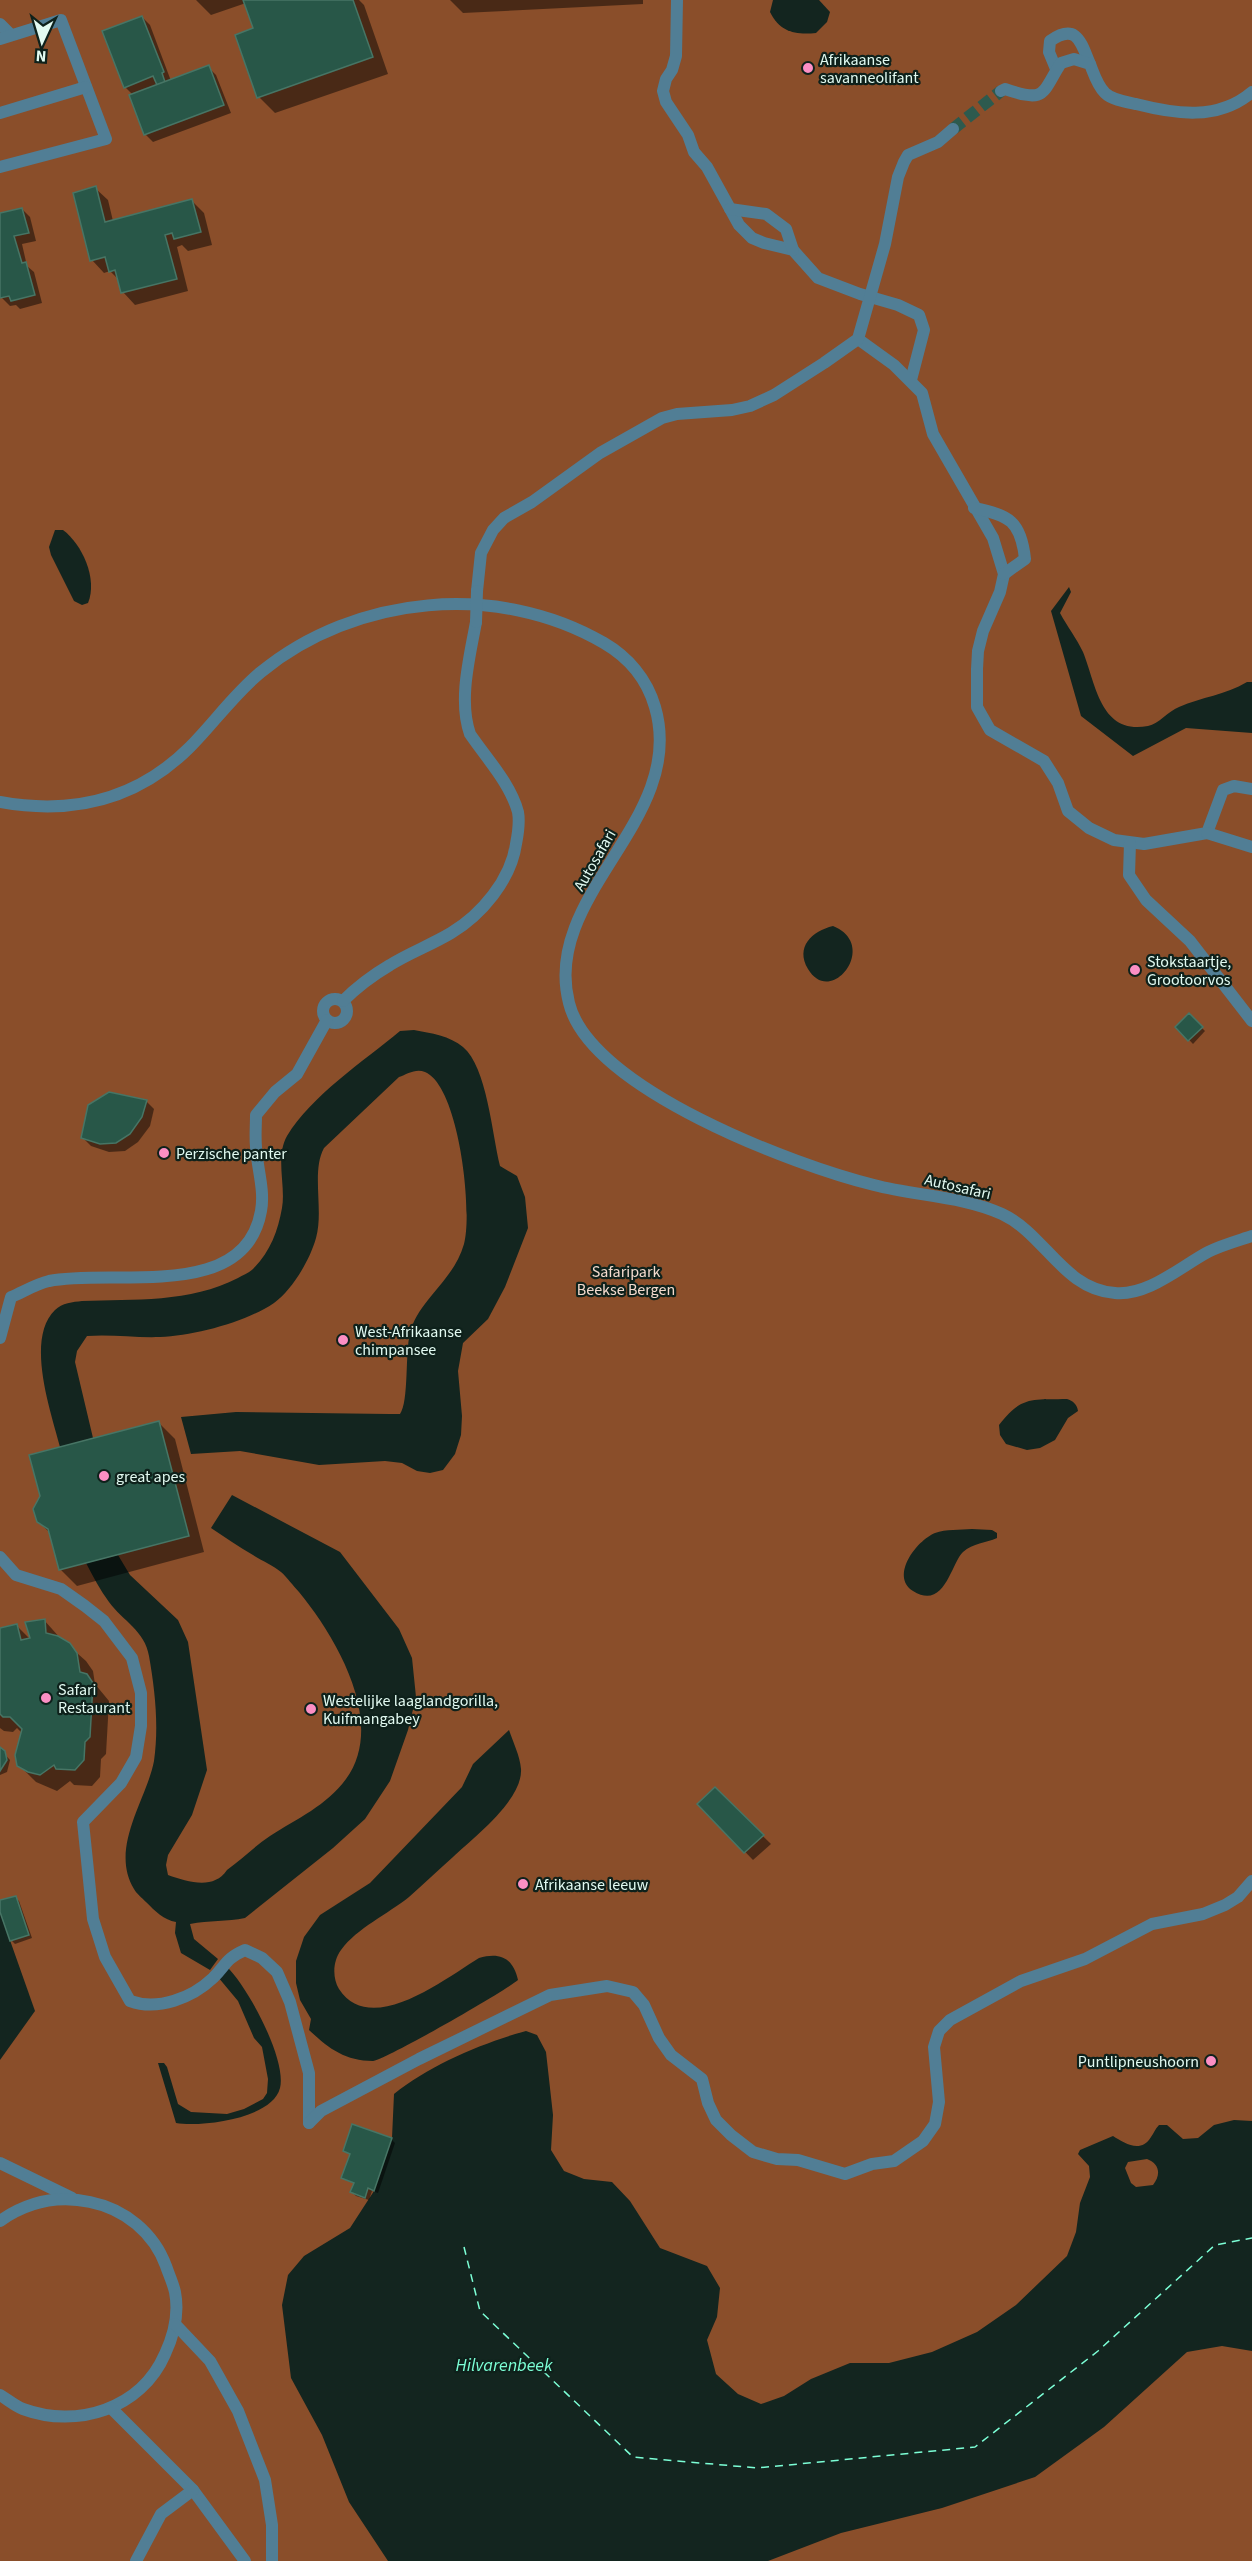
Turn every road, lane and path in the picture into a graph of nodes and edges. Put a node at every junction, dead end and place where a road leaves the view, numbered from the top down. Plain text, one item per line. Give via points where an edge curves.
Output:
1 (677, 0) edge
2 (0, 24) edge
3 (6, 37) edge
4 (1090, 64) junction
5 (1056, 69) junction
6 (86, 87) junction
7 (1001, 91) dead end
8 (1252, 92) edge
9 (0, 113) edge
10 (953, 129) tunnel mouth
11 (0, 167) edge
12 (730, 209) junction
13 (793, 250) junction
14 (869, 297) junction
15 (858, 339) junction
16 (911, 381) junction
17 (974, 508) junction
18 (1004, 574) junction
19 (1252, 789) edge
20 (0, 802) edge
21 (1207, 833) junction
22 (1130, 843) junction
23 (1252, 847) edge
24 (1252, 1021) edge
25 (1252, 1236) edge
26 (0, 1338) edge
27 (0, 1557) edge
28 (1252, 1881) edge
29 (0, 2163) edge
30 (74, 2199) junction
31 (0, 2221) edge
32 (175, 2324) junction
33 (0, 2395) edge
34 (111, 2408) junction
35 (193, 2490) junction
36 (136, 2561) edge
37 (245, 2561) edge
38 (272, 2561) edge

1 - 12 street via 676,56 663,91 694,152
2 - 3 street
3 - 6 street via 61,20
4 - 5 street via 1074,59
4 - 5 street via 1080,39 1073,34 1060,34 1050,41 1049,52
4 - 8 street via 1106,94 1176,114 1214,111
5 - 7 street via 1049,87 1037,95
6 - 9 street
6 - 11 street via 106,139
10 - 14 street via 938,142 908,155 904,162
12 - 13 street via 752,238
12 - 13 street via 766,214 786,229
13 - 14 street via 818,278
14 - 15 street
14 - 16 street via 919,315 924,330
15 - 16 street
15 - 26 street, bridge via 774,395 750,406 662,418 600,453 504,518 481,553 466,693 467,725 505,783 518,814 512,863 503,884 451,933 389,965 343,1001 326,1003 327,1020 297,1074 256,1115 261,1210 242,1252 219,1265 185,1275 48,1281 11,1297
16 - 17 street via 922,393 933,434
17 - 18 street via 993,538
17 - 18 street via 997,512 1012,522 1023,538 1025,559
18 - 22 street via 978,651 977,707 990,730 1044,761 1068,810 1089,828
19 - 21 street via 1234,786 1222,790
20 - 25 street, Autosafari via 54,808 128,791 188,749 266,668 335,626 391,611 447,605 496,606 548,617 609,646 634,667 651,694 660,728 653,783 575,928 565,975 570,1007 580,1028 617,1067 650,1091 725,1131 794,1159 872,1185 970,1204 1009,1217 1023,1226 1066,1272 1099,1290 1115,1293 1147,1287 1210,1251
21 - 22 street
21 - 23 street
22 - 24 street via 1130,875 1146,900 1190,941
27 - 28 street via 16,1575 61,1589 85,1606 104,1621 132,1658 141,1693 136,1757 121,1783 83,1824 93,1919 105,1957 130,2001 143,2005 169,2002 195,1992 229,1958 245,1950 262,1958 277,1972 290,2002 309,2073 309,2123 321,2111 542,1999 607,1986 633,1992 644,2005 659,2038 672,2055 702,2079 716,2120 731,2135 753,2152 844,2174 894,2161 923,2141 934,2124 939,2102 934,2047 939,2031 950,2020 1021,1982 1085,1959 1152,1924 1203,1914 1225,1905
29 - 30 street
30 - 31 street via 31,2204
30 - 32 street via 100,2204 145,2231 161,2252 175,2292
32 - 34 street via 162,2362 148,2381
32 - 38 street via 210,2361 238,2411 264,2480 272,2525
33 - 34 street via 21,2408 47,2416 74,2417
34 - 35 street
35 - 36 street via 161,2514
35 - 37 street

